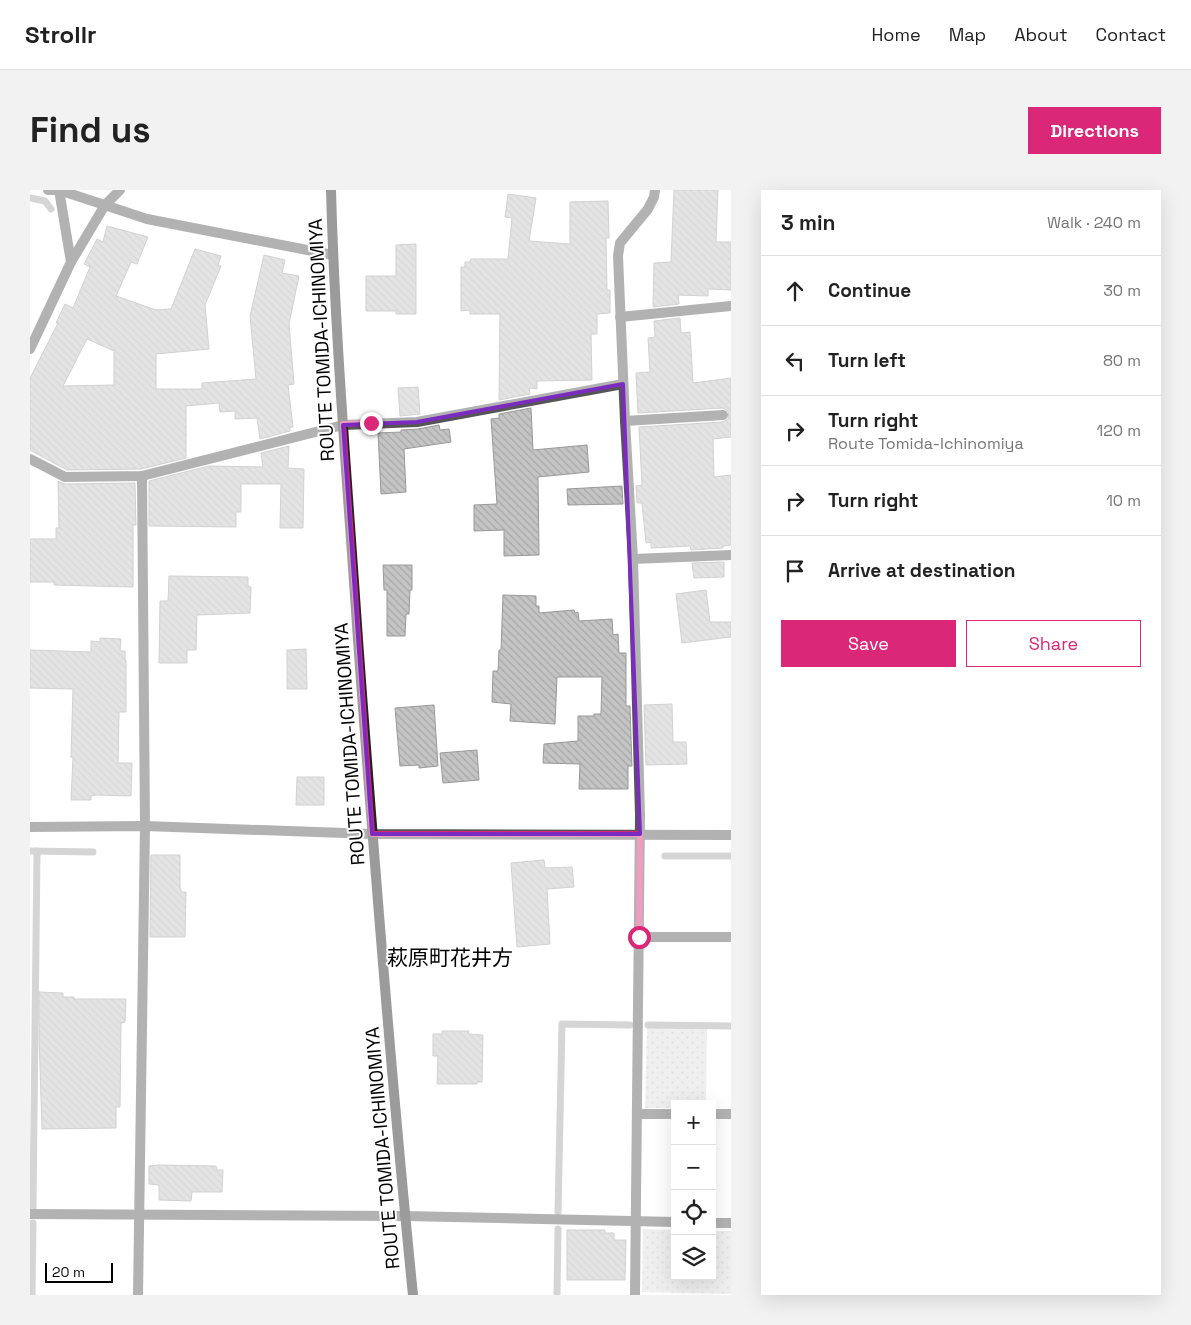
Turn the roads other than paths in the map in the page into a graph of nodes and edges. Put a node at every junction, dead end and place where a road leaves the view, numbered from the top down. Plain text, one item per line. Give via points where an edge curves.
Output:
1 (48, 190) edge
2 (58, 190) edge
3 (120, 190) edge
4 (331, 190) edge
5 (654, 190) edge
6 (104, 205) junction
7 (333, 256) junction
8 (71, 262) junction
9 (731, 306) edge
10 (620, 317) junction
11 (30, 349) edge
12 (623, 384) junction
13 (723, 415) dead end
14 (625, 421) junction
15 (343, 424) junction
16 (30, 459) edge
17 (142, 476) junction
18 (731, 555) edge
19 (632, 559) junction
20 (145, 826) junction
21 (30, 827) edge
22 (372, 834) junction
23 (640, 834) junction
24 (731, 835) edge
25 (639, 937) junction
26 (731, 937) edge
27 (637, 1114) junction
28 (671, 1114) edge
29 (716, 1114) edge
30 (731, 1114) edge
31 (30, 1214) edge
32 (140, 1215) junction
33 (405, 1216) junction
34 (636, 1221) junction
35 (671, 1222) edge
36 (716, 1223) edge
37 (731, 1223) edge
38 (138, 1295) edge
39 (413, 1295) edge
40 (635, 1295) edge

1 - 2 street
2 - 6 street
2 - 8 street
3 - 6 street
4 - 7 main road, ROUTE TOMIDA-ICHINOMIYA
5 - 10 street via 648,209 620,243
6 - 7 street via 147,219
6 - 8 street
7 - 15 main road, ROUTE TOMIDA-ICHINOMIYA
8 - 11 street
9 - 10 street
10 - 12 street
12 - 14 street
12 - 15 street via 417,422
13 - 14 street
14 - 19 street
15 - 17 street
15 - 22 main road, ROUTE TOMIDA-ICHINOMIYA
16 - 17 street via 65,477
17 - 20 street
18 - 19 street
19 - 23 street
20 - 21 street
20 - 22 street
20 - 32 street
22 - 23 street
22 - 33 main road, ROUTE TOMIDA-ICHINOMIYA
23 - 24 street
23 - 25 street
25 - 26 street
25 - 27 street
27 - 28 street
27 - 34 street
29 - 30 street
31 - 32 street
32 - 33 street
32 - 38 street
33 - 34 street
33 - 39 main road, ROUTE TOMIDA-ICHINOMIYA
34 - 35 street
34 - 40 street
36 - 37 street

